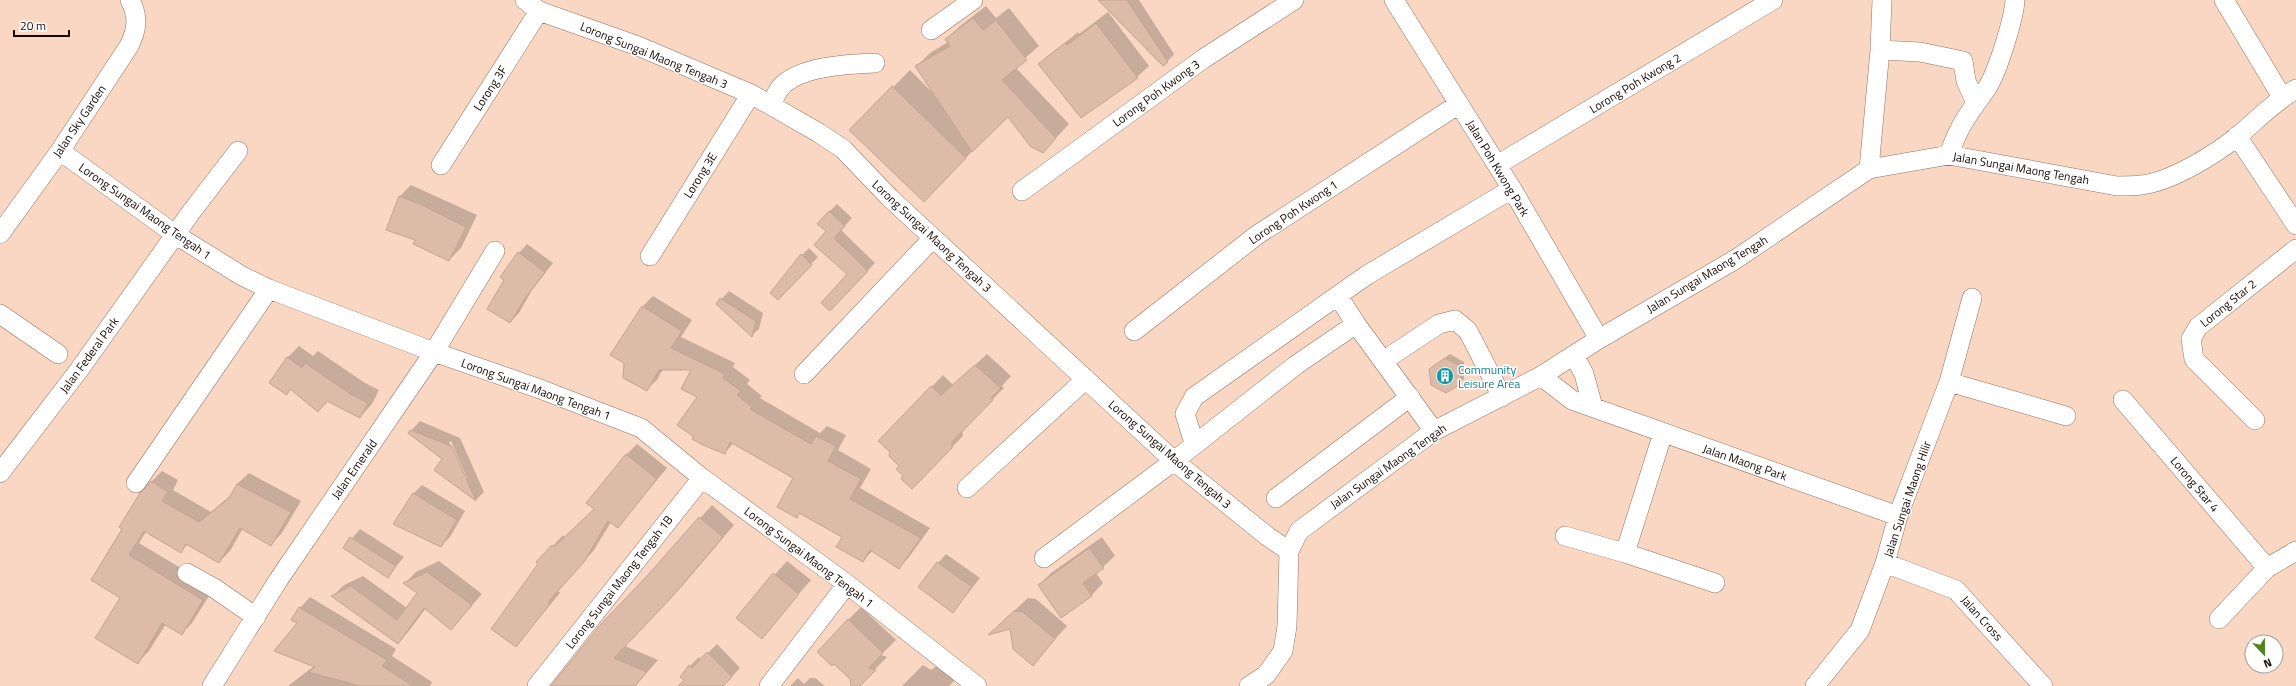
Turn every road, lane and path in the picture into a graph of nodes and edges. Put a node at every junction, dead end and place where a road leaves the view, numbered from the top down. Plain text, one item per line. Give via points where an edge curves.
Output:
1 (130, 0) edge
2 (973, 0) edge
3 (1294, 0) edge
4 (1395, 0) edge
5 (1773, 0) edge
6 (1882, 0) edge
7 (2015, 0) edge
8 (2224, 0) edge
9 (532, 5) edge
10 (931, 30) dead end
11 (1880, 50) junction
12 (875, 63) dead end
13 (2289, 93) edge
14 (751, 94) junction
15 (1976, 101) junction
16 (1459, 104) junction
17 (771, 105) junction
18 (2237, 136) junction
19 (60, 151) junction
20 (238, 151) dead end
21 (1949, 155) junction
22 (440, 165) dead end
23 (1497, 165) junction
24 (1869, 169) junction
25 (1512, 189) junction
26 (1022, 191) dead end
27 (2296, 225) edge
28 (0, 234) edge
29 (176, 235) junction
30 (933, 238) junction
31 (2296, 249) edge
32 (495, 251) dead end
33 (650, 256) dead end
34 (269, 289) junction
35 (1338, 296) junction
36 (1972, 298) dead end
37 (0, 314) edge
38 (1356, 324) junction
39 (1134, 330) dead end
40 (1599, 339) junction
41 (434, 352) junction
42 (58, 354) dead end
43 (1574, 355) junction
44 (1383, 361) junction
45 (804, 374) dead end
46 (1541, 376) junction
47 (1086, 379) junction
48 (1948, 382) junction
49 (1410, 397) junction
50 (1502, 397) junction
51 (2123, 400) dead end
52 (1593, 407) junction
53 (2066, 416) dead end
54 (2255, 420) dead end
55 (1434, 431) junction
56 (1663, 432) junction
57 (1194, 443) junction
58 (1174, 461) junction
59 (0, 473) edge
60 (702, 478) junction
61 (136, 483) dead end
62 (967, 488) dead end
63 (1276, 498) dead end
64 (1898, 516) junction
65 (1565, 536) dead end
66 (1289, 551) junction
67 (2296, 551) edge
68 (1625, 553) junction
69 (1044, 558) dead end
70 (1885, 563) junction
71 (2267, 568) junction
72 (187, 573) dead end
73 (1715, 583) dead end
74 (847, 584) junction
75 (256, 617) junction
76 (2219, 619) dead end
77 (1820, 684) edge
78 (212, 686) edge
79 (537, 686) edge
80 (769, 686) edge
81 (977, 686) edge
82 (1249, 686) edge
83 (2043, 686) edge

1 - 19 street, Jalan Sky Garden via 136,12 136,31 129,46
2 - 10 street
3 - 26 street, Lorong Poh Kwong 3 via 1203,59
4 - 16 street, Jalan Poh Kwong Park
5 - 23 street, Lorong Poh Kwong 2
6 - 11 street
7 - 15 street via 1996,68 1987,87
8 - 13 street
9 - 14 street, Lorong Sungai Maong Tengah 3
9 - 22 street, Lorong 3F
11 - 15 street via 1920,52 1963,61 1966,81
11 - 24 street
12 - 17 street via 840,65 802,73 780,87
13 - 18 street, Jalan Sungai Maong Tengah
14 - 17 street, Lorong Sungai Maong Tengah 3
14 - 33 street, Lorong 3E
15 - 21 street via 1956,133
16 - 23 street, Jalan Poh Kwong Park
16 - 39 street, Lorong Poh Kwong 1 via 1257,235
17 - 30 street, Lorong Sungai Maong Tengah 3 via 843,149
18 - 21 street, Jalan Sungai Maong Tengah via 2173,177 2142,185 2117,186
18 - 27 street
19 - 28 street, Jalan Sky Garden
19 - 29 street, Lorong Sungai Maong Tengah 1
20 - 29 street, Jalan Federal Park
21 - 24 street, Jalan Sungai Maong Tengah
23 - 25 street, Jalan Poh Kwong Park
24 - 40 street, Jalan Sungai Maong Tengah via 1736,259
25 - 35 street via 1368,275
25 - 40 street, Jalan Poh Kwong Park
29 - 34 street, Lorong Sungai Maong Tengah 1 via 242,276
29 - 59 street, Jalan Federal Park via 79,370
30 - 45 street
30 - 47 street, Lorong Sungai Maong Tengah 3
31 - 54 street, Lorong Star 2 via 2198,327 2191,339 2194,359
32 - 41 street, Jalan Emerald
34 - 41 street, Lorong Sungai Maong Tengah 1
34 - 61 street
35 - 38 street
35 - 57 street via 1194,397 1185,414
36 - 48 street, Jalan Sungai Maong Hilir
37 - 42 street
38 - 44 street
38 - 57 street via 1296,365
40 - 43 street, Jalan Sungai Maong Tengah
41 - 60 street, Lorong Sungai Maong Tengah 1 via 640,428
41 - 75 street, Jalan Emerald
43 - 46 street, Jalan Sungai Maong Tengah
43 - 52 street via 1584,374
44 - 49 street
44 - 50 street via 1439,324 1455,320 1468,331
46 - 50 street, Jalan Sungai Maong Tengah
46 - 52 street, Jalan Maong Park via 1572,400
47 - 58 street, Lorong Sungai Maong Tengah 3
47 - 62 street
48 - 53 street
48 - 64 street, Jalan Sungai Maong Hilir
49 - 55 street
49 - 63 street
50 - 55 street, Jalan Sungai Maong Tengah
51 - 71 street, Lorong Star 4
52 - 56 street, Jalan Maong Park
55 - 66 street, Jalan Sungai Maong Tengah via 1299,531
56 - 64 street, Jalan Maong Park
56 - 68 street
57 - 58 street
58 - 66 street, Lorong Sungai Maong Tengah 3 via 1266,536
58 - 69 street
60 - 74 street, Lorong Sungai Maong Tengah 1
60 - 79 street, Lorong Sungai Maong Tengah 1B
64 - 70 street, Jalan Sungai Maong Hilir
65 - 68 street
66 - 82 street, Jalan Sungai Maong Tengah via 1287,626 1283,651 1266,675
67 - 71 street
68 - 73 street
70 - 77 street, Jalan Sungai Maong Hilir via 1860,630
70 - 83 street, Jalan Cross via 1956,590
71 - 76 street
72 - 75 street
74 - 80 street
74 - 81 street, Lorong Sungai Maong Tengah 1
75 - 78 street, Jalan Emerald

